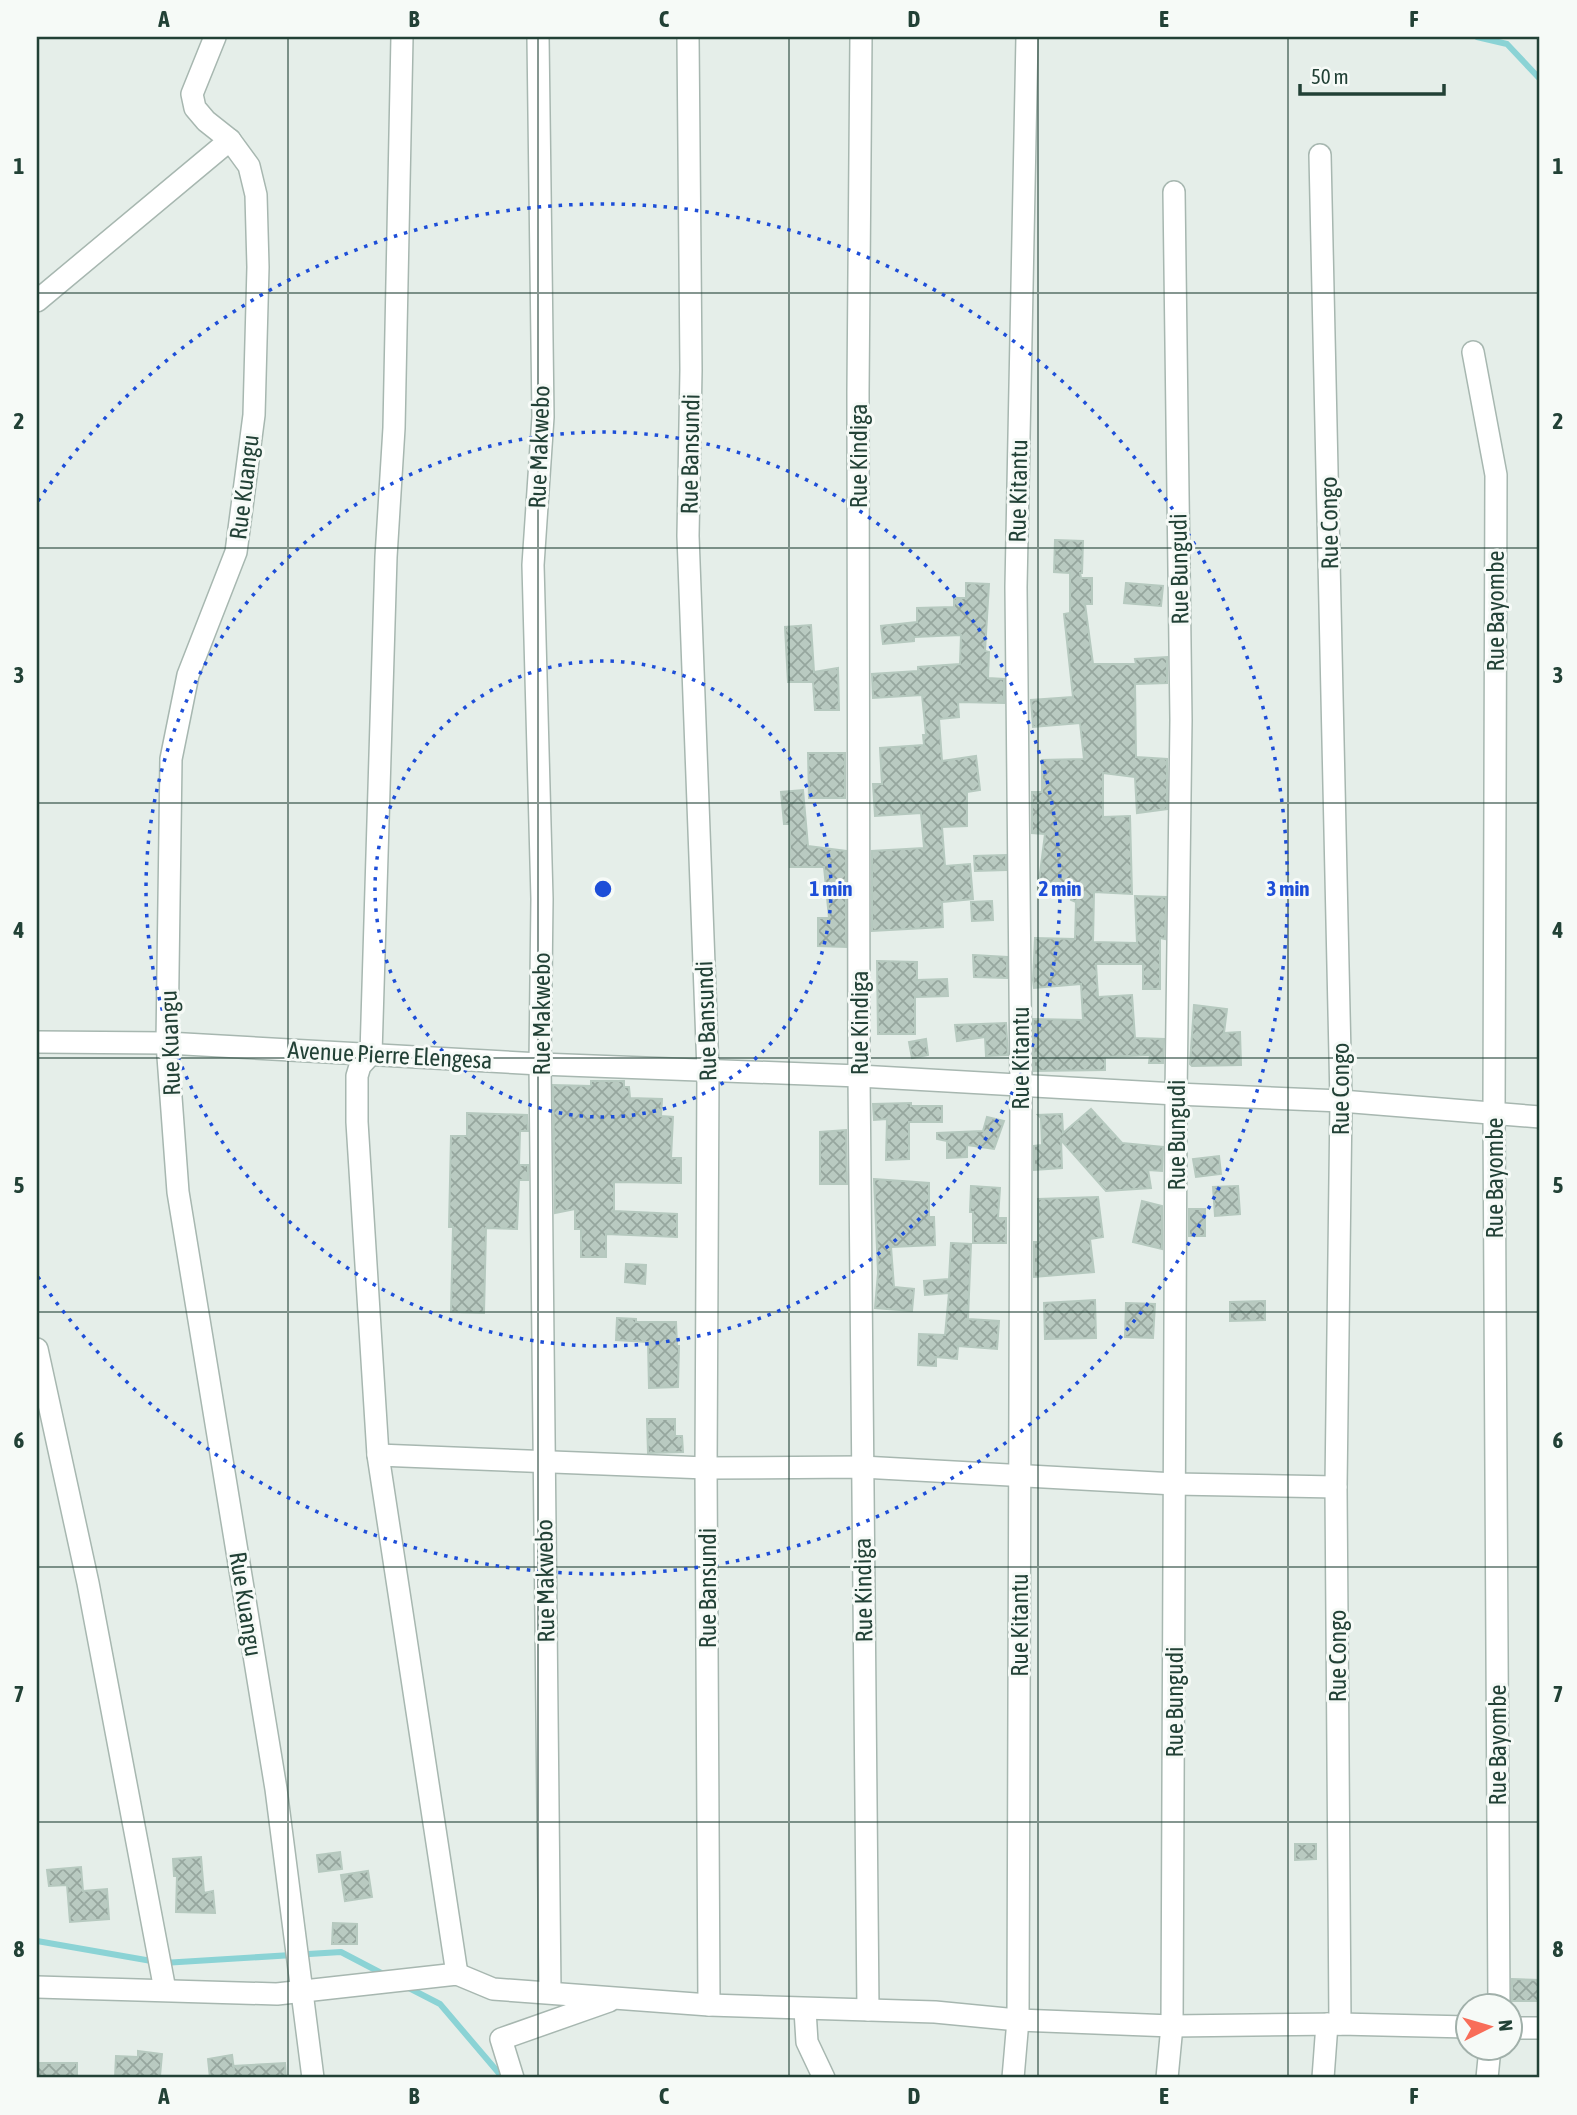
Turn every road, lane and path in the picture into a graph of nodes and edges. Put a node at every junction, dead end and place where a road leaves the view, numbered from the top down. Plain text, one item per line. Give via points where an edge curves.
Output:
1 (215, 37) edge
2 (402, 37) edge
3 (538, 37) edge
4 (688, 37) edge
5 (860, 37) edge
6 (1027, 37) edge
7 (230, 141) junction
8 (1320, 155) dead end
9 (1174, 192) dead end
10 (37, 301) edge
11 (1473, 352) dead end
12 (37, 1042) edge
13 (167, 1043) junction
14 (371, 1054) junction
15 (540, 1064) junction
16 (708, 1071) junction
17 (859, 1076) junction
18 (1021, 1085) junction
19 (1176, 1094) junction
20 (1341, 1101) junction
21 (1494, 1114) junction
22 (1540, 1117) edge
23 (37, 1349) edge
24 (379, 1455) junction
25 (543, 1461) junction
26 (862, 1467) junction
27 (706, 1468) junction
28 (1020, 1474) junction
29 (1175, 1484) junction
30 (1336, 1486) junction
31 (457, 1974) junction
32 (37, 1987) edge
33 (165, 1990) junction
34 (301, 1992) junction
35 (550, 1992) junction
36 (1499, 1993) edge
37 (612, 2000) junction
38 (709, 2005) junction
39 (805, 2010) junction
40 (868, 2010) junction
41 (1018, 2020) junction
42 (1334, 2024) junction
43 (1172, 2026) junction
44 (1454, 2027) edge
45 (313, 2078) edge
46 (513, 2078) edge
47 (824, 2078) edge
48 (1013, 2078) edge
49 (1167, 2078) edge
50 (1323, 2078) edge

1 - 7 street, Rue Kuangu via 192,94 195,108
2 - 14 street via 394,428
3 - 15 street, Rue Makwebo via 543,417 533,565 542,899
4 - 16 street, Rue Bansundi via 688,536
5 - 17 street, Rue Kindiga
6 - 18 street, Rue Kitantu via 1016,587
7 - 10 street
7 - 13 street, Rue Kuangu via 249,166 256,195 254,415 236,552 188,675 172,759
8 - 20 street, Rue Congo
9 - 19 street, Rue Bungudi via 1181,720
11 - 21 street, Rue Bayombe via 1496,475
12 - 13 street, Avenue Pierre Elengesa
13 - 14 street, Avenue Pierre Elengesa
13 - 34 street, Rue Kuangu via 178,1192 276,1789
14 - 15 street, Avenue Pierre Elengesa
14 - 24 street via 360,1066 357,1099
15 - 16 street, Avenue Pierre Elengesa
15 - 25 street, Rue Makwebo
16 - 17 street, Avenue Pierre Elengesa
16 - 27 street, Rue Bansundi
17 - 18 street, Avenue Pierre Elengesa
17 - 26 street, Rue Kindiga
18 - 19 street, Avenue Pierre Elengesa
18 - 28 street, Rue Kitantu
19 - 20 street, Avenue Pierre Elengesa
19 - 29 street, Rue Bungudi
20 - 21 street, Avenue Pierre Elengesa
20 - 30 street, Rue Congo
21 - 22 street, Avenue Pierre Elengesa
21 - 36 street, Rue Bayombe
23 - 33 street via 88,1583
24 - 25 street
24 - 31 street
25 - 27 street
25 - 35 street, Rue Makwebo
26 - 27 street
26 - 28 street
26 - 40 street, Rue Kindiga
27 - 38 street, Rue Bansundi
28 - 29 street
28 - 41 street, Rue Kitantu
29 - 30 street
29 - 43 street, Rue Bungudi
30 - 42 street, Rue Congo
31 - 34 street
31 - 35 street via 493,1989
32 - 33 street
33 - 34 street
34 - 45 street, Rue Kuangu
35 - 37 street
37 - 38 street
37 - 46 street via 501,2039
38 - 39 street
39 - 40 street
39 - 47 street via 807,2042
40 - 41 street
41 - 43 street
41 - 48 street, Rue Kitantu
42 - 43 street
42 - 44 street
42 - 50 street, Rue Congo
43 - 49 street, Rue Bungudi

